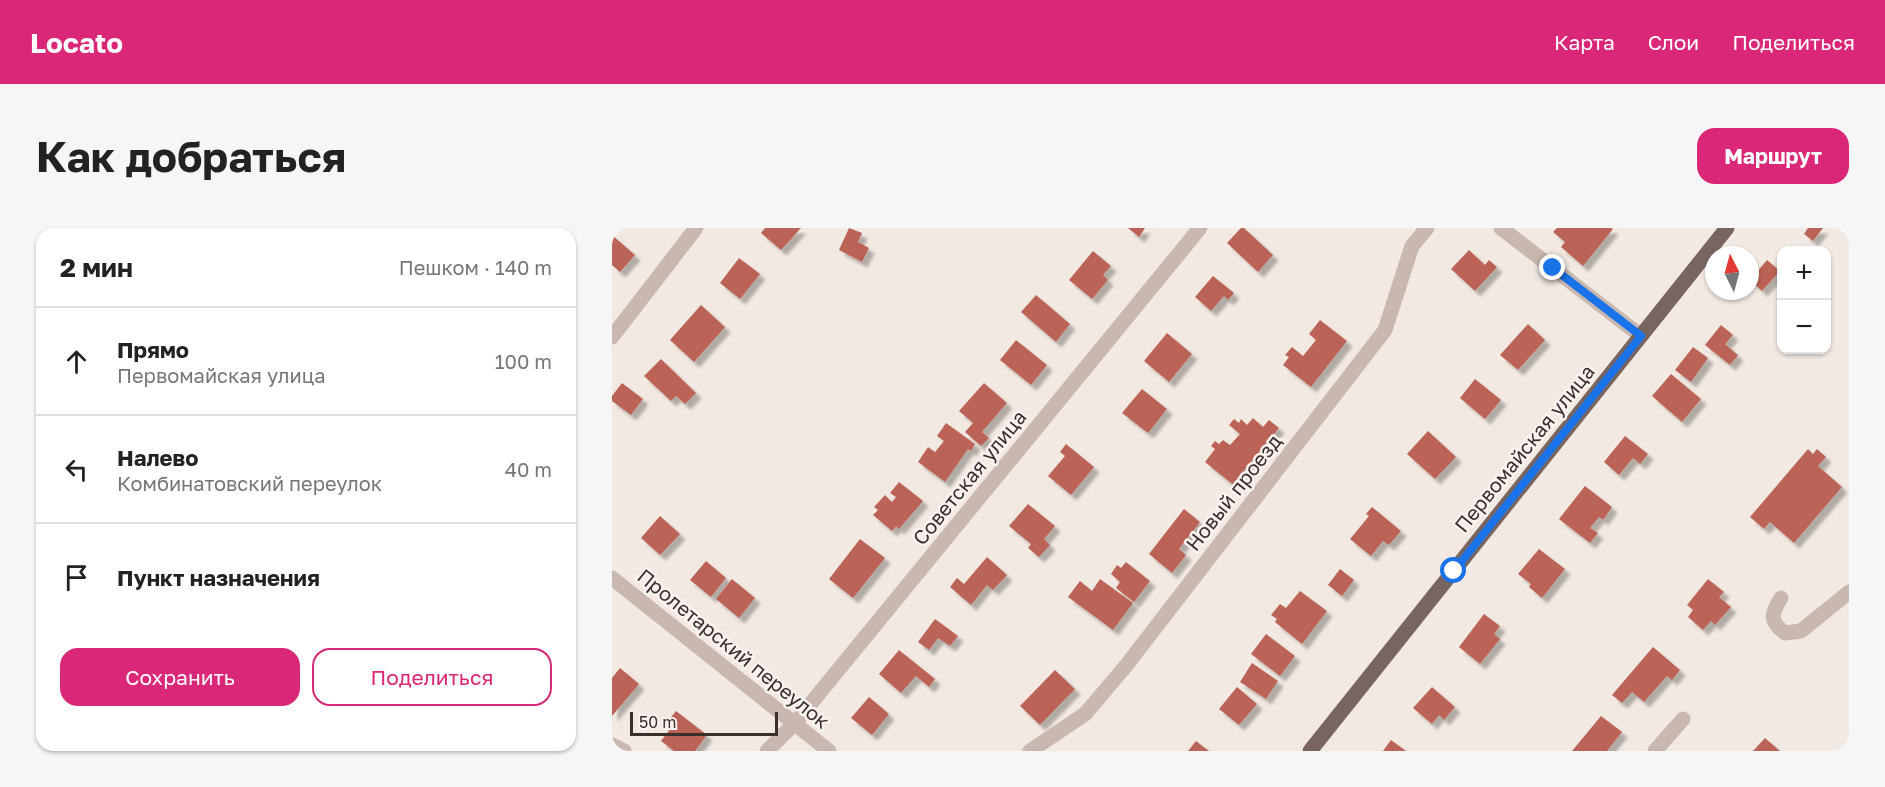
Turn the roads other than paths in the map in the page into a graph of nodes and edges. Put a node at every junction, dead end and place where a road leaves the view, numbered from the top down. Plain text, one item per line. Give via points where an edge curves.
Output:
1 (696, 228) edge
2 (1200, 228) edge
3 (1427, 228) edge
4 (1501, 228) edge
5 (1726, 228) edge
6 (1641, 336) junction
7 (612, 337) edge
8 (612, 578) edge
9 (1849, 592) edge
10 (1781, 598) dead end
11 (1683, 719) dead end
12 (794, 724) junction
13 (612, 745) edge
14 (624, 751) edge
15 (767, 751) edge
16 (829, 751) edge
17 (1030, 751) edge
18 (1310, 751) edge
19 (1655, 751) edge

1 - 7 street
2 - 12 street, Советская улица
3 - 17 street, Новый проезд via 1412,246 1385,330 1125,667 1085,714
4 - 6 street
5 - 6 main road, Первомайская улица
6 - 18 main road, Первомайская улица
8 - 12 street, Пролетарский переулок
9 - 10 street via 1801,631 1785,633 1776,626 1773,616
11 - 19 street
12 - 15 street, Советская улица
12 - 16 street, Пролетарский переулок
13 - 14 street

